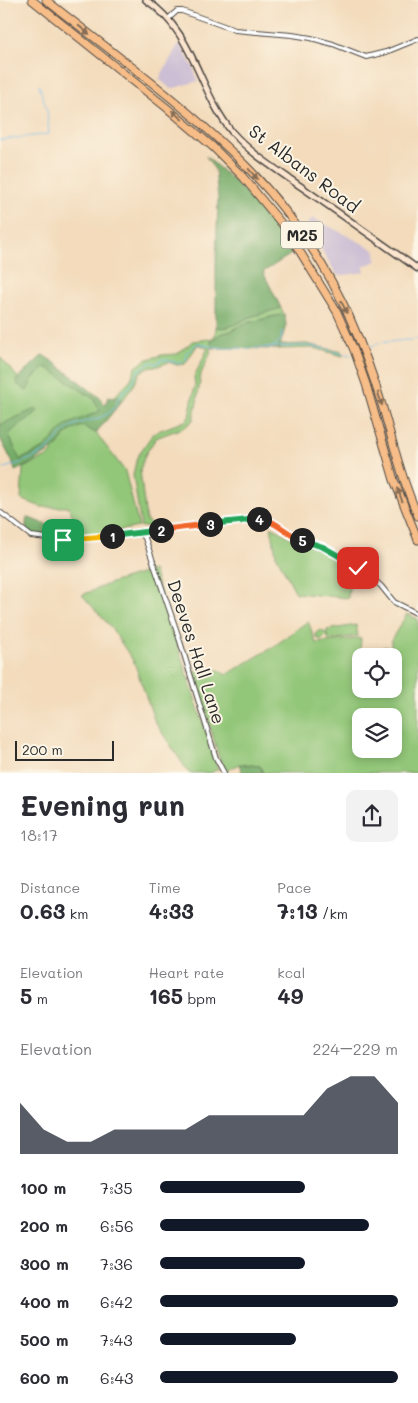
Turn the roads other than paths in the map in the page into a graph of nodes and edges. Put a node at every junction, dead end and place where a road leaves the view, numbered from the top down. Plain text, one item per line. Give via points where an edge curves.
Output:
1 (32, 0) edge
2 (46, 0) edge
3 (146, 0) edge
4 (168, 19) junction
5 (418, 38) edge
6 (418, 269) edge
7 (0, 512) edge
8 (418, 516) edge
9 (148, 531) junction
10 (140, 532) junction
11 (145, 538) junction
12 (418, 540) edge
13 (418, 614) edge
14 (224, 773) edge

12 -> 1 highway, M25 via 394,480 355,353 323,286 286,229 213,147
2 -> 8 highway, M25 via 218,139 248,168 287,215 345,308 382,404
3 - 4 main road, St Albans Road
4 - 5 street via 182,11 234,30 312,38 366,57
4 - 6 main road, St Albans Road via 194,58 222,118 237,137 268,163
7 - 10 street via 25,533 42,538 88,539
9 - 10 street
9 - 11 street
9 - 13 street via 264,519 291,535 333,552 372,578 394,602
10 - 11 street, Deeves Hall Lane
11 - 14 street, Deeves Hall Lane via 180,638 216,758

